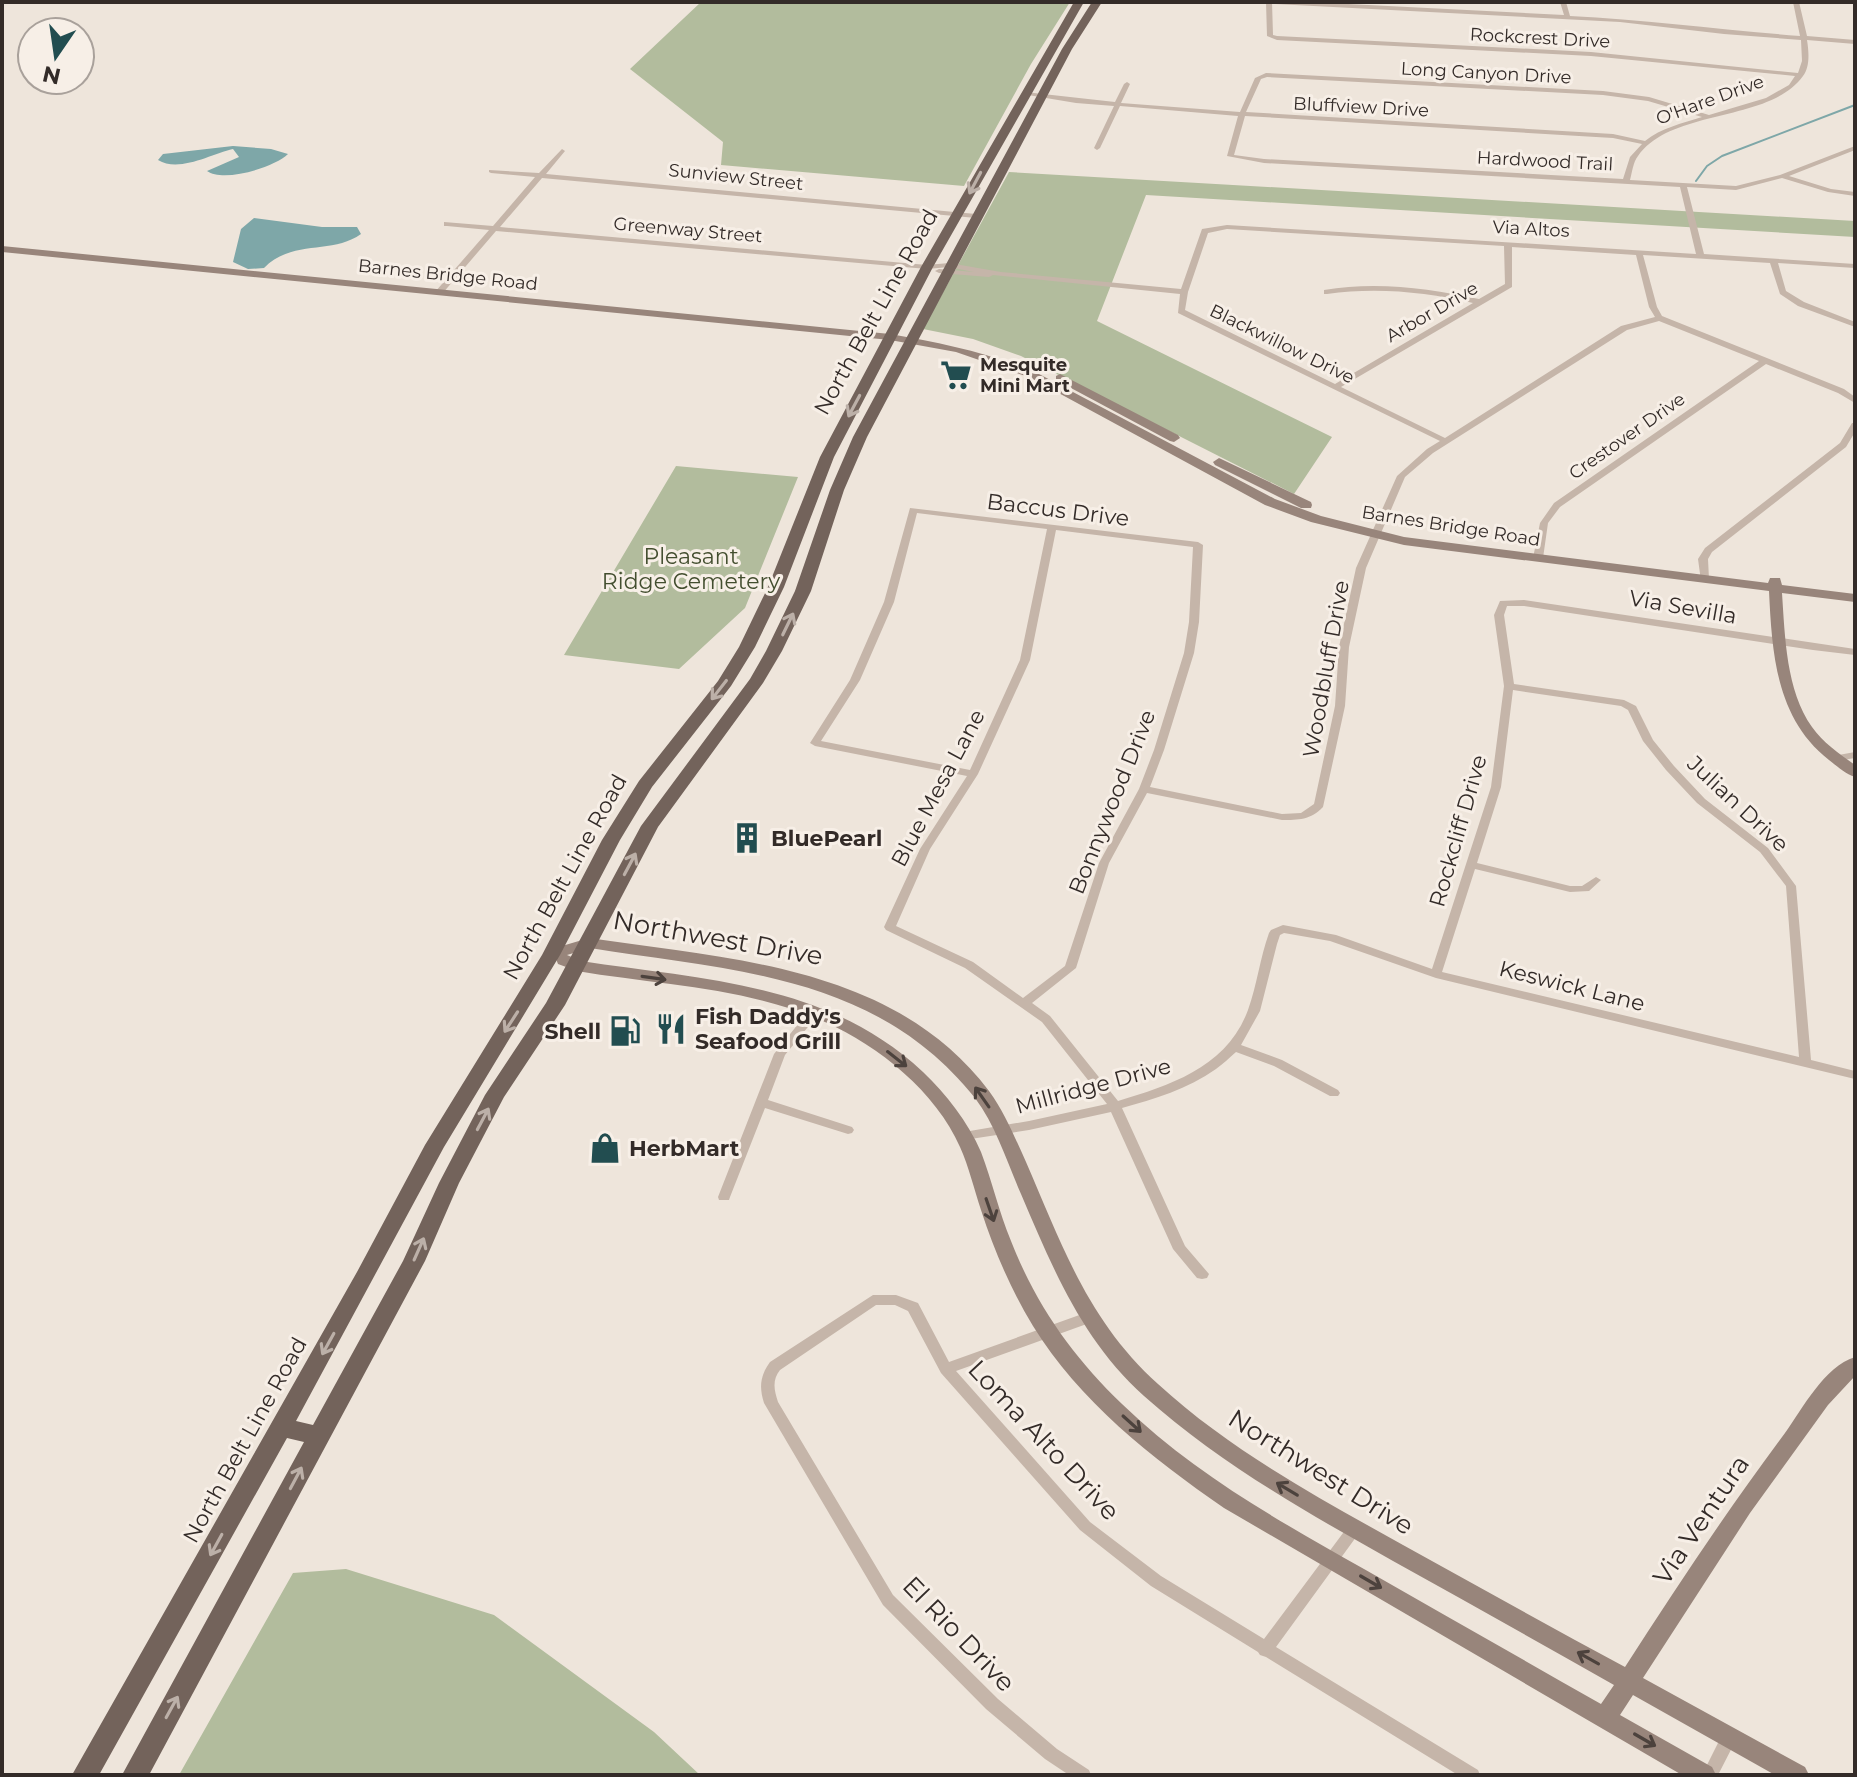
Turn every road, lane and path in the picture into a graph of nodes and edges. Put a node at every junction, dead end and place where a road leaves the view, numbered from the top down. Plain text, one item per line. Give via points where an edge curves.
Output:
1 (1079, 2) edge
2 (1097, 2) edge
3 (1269, 2) edge
4 (1275, 2) edge
5 (1563, 2) edge
6 (1796, 2) edge
7 (1567, 17) junction
8 (1062, 29) junction
9 (1077, 30) junction
10 (1802, 38) junction
11 (1855, 42) edge
12 (1801, 75) junction
13 (1127, 84) dead end
14 (1023, 97) junction
15 (1041, 98) junction
16 (1117, 104) junction
17 (1242, 114) junction
18 (1710, 117) junction
19 (1002, 133) junction
20 (1022, 134) junction
21 (1645, 143) junction
22 (1097, 148) dead end
23 (1855, 148) edge
24 (562, 151) dead end
25 (491, 171) dead end
26 (541, 175) junction
27 (1782, 176) junction
28 (1626, 182) junction
29 (1683, 185) junction
30 (1855, 194) edge
31 (959, 214) junction
32 (976, 216) junction
33 (447, 224) dead end
34 (494, 229) junction
35 (1205, 231) joint
36 (1508, 244) junction
37 (2, 249) edge
38 (1639, 252) junction
39 (1700, 255) junction
40 (1773, 260) junction
41 (1855, 266) edge
42 (927, 267) junction
43 (947, 269) junction
44 (439, 292) junction
45 (1184, 292) junction
46 (1327, 292) dead end
47 (1481, 302) junction
48 (1659, 318) junction
49 (1855, 325) edge
50 (890, 337) junction
51 (910, 338) junction
52 (1764, 361) junction
53 (1335, 387) junction
54 (1855, 401) edge
55 (1855, 425) edge
56 (1175, 439) junction
57 (1446, 441) junction
58 (1161, 444) junction
59 (830, 451) junction
60 (853, 453) junction
61 (1259, 483) junction
62 (1246, 489) junction
63 (1052, 528) junction
64 (1378, 530) junction
65 (1198, 545) joint
66 (1539, 554) junction
67 (1703, 574) junction
68 (1775, 584) junction
69 (1855, 588) edge
70 (1855, 598) edge
71 (1503, 603) joint
72 (1782, 643) junction
73 (747, 647) junction
74 (774, 651) junction
75 (1855, 652) edge
76 (1509, 686) junction
77 (1855, 755) edge
78 (1837, 758) junction
79 (1855, 772) edge
80 (973, 774) junction
81 (1144, 789) junction
82 (1472, 865) junction
83 (1596, 880) dead end
84 (1283, 929) joint
85 (589, 943) junction
86 (551, 955) junction
87 (577, 966) junction
88 (1436, 974) junction
89 (1024, 1003) junction
90 (815, 1011) junction
91 (1234, 1047) junction
92 (1805, 1062) junction
93 (479, 1071) junction
94 (1855, 1075) edge
95 (507, 1077) junction
96 (1334, 1093) dead end
97 (761, 1102) junction
98 (1114, 1105) junction
99 (848, 1130) dead end
100 (1003, 1130) junction
101 (964, 1136) junction
102 (724, 1197) dead end
103 (1202, 1274) dead end
104 (1090, 1317) junction
105 (1049, 1333) junction
106 (1855, 1365) edge
107 (946, 1369) junction
108 (768, 1374) joint
109 (281, 1428) junction
110 (319, 1435) junction
111 (1354, 1529) junction
112 (1330, 1560) junction
113 (1265, 1650) junction
114 (1629, 1681) junction
115 (1606, 1717) junction
116 (1729, 1738) junction
117 (85, 1775) edge
118 (135, 1775) edge
119 (1083, 1775) edge
120 (1472, 1775) edge
121 (1707, 1775) edge
122 (1797, 1775) edge

1 - 8 main road, North Belt Line Road
2 - 9 main road, North Belt Line Road
3 - 12 street, Rockcrest Drive via 1270,36 1277,38 1591,54
4 - 7 street
5 - 7 street
6 - 10 street
7 - 10 street
8 - 9 main road
8 - 14 main road, North Belt Line Road
9 - 15 main road, North Belt Line Road
10 - 11 street
10 - 12 street via 1806,56
12 - 18 street, O'Hare Drive via 1782,91
13 - 16 street
14 - 15 street, Bluffview Drive
14 - 19 main road, North Belt Line Road
15 - 16 street, Bluffview Drive
15 - 20 main road, North Belt Line Road
16 - 17 street, Bluffview Drive
16 - 22 street
17 - 18 street, Long Canyon Drive via 1258,78 1280,75 1603,93 1649,99
17 - 21 street, Bluffview Drive via 1613,136
17 - 28 street, Hardwood Trail via 1230,156
18 - 21 street, O'Hare Drive
19 - 20 main road
19 -> 31 main road, North Belt Line Road
20 - 32 main road, North Belt Line Road
21 - 28 street, O'Hare Drive via 1626,166
23 - 27 street, Hardwood Trail
24 - 26 street
25 - 26 street, Sunview Street
26 - 31 street, Sunview Street
26 - 34 street
27 - 29 street, Hardwood Trail via 1736,188
27 - 30 street
28 - 29 street, Hardwood Trail
29 - 39 street
31 - 32 street, Sunview Street
31 - 42 main road, North Belt Line Road
32 - 43 main road, North Belt Line Road
33 - 34 street, Greenway Street
34 - 42 street, Greenway Street
34 - 44 street
35 - 36 street, Via Altos via 1227,227
35 - 45 street, Blackwillow Drive
36 - 38 street, Via Altos
36 - 47 street, Arbor Drive via 1509,285
37 - 44 main road, Barnes Bridge Road
38 - 39 street, Via Altos
38 - 48 street
39 - 40 street, Via Altos
40 - 41 street, Via Altos
40 - 49 street via 1783,292
42 - 43 street, Greenway Street
42 - 50 main road, North Belt Line Road
43 - 45 street, Greenway Street
43 - 51 main road, North Belt Line Road
44 - 50 main road, Barnes Bridge Road
45 - 53 street, Blackwillow Drive via 1181,311 1187,317
46 - 47 street via 1369,289
47 - 53 street, Arbor Drive
48 - 52 street
48 - 57 street, Woodbluff Drive via 1624,328
50 - 51 main road, Barnes Bridge Road
50 -> 59 main road, North Belt Line Road
51 - 56 main road, Barnes Bridge Road via 966,344 1026,362
51 - 58 main road, Barnes Bridge Road via 1004,363
51 - 60 main road, North Belt Line Road
52 - 54 street
52 - 66 street, Crestover Drive via 1557,505 1544,523
53 - 57 street, Blackwillow Drive
55 - 67 street via 1843,445 1708,550
56 - 58 main road
56 - 61 main road, Barnes Bridge Road
57 - 64 street, Woodbluff Drive via 1401,476
58 - 62 main road, Barnes Bridge Road
59 - 60 main road
59 - 73 main road, North Belt Line Road
74 -> 60 main road, North Belt Line Road via 803,591
61 - 62 main road
61 - 64 main road, Barnes Bridge Road
62 - 64 main road, Barnes Bridge Road via 1290,510
63 - 65 street, Baccus Drive
63 - 80 street, Blue Mesa Lane via 1025,660
63 - 80 street, Baccus Drive via 913,510 889,602 855,680 815,743
64 - 66 main road, Barnes Bridge Road
64 - 81 street, Woodbluff Drive via 1361,568 1344,647 1340,706 1313,813 1282,817
65 - 81 street, Bonnywood Drive via 1189,653
66 - 67 main road, Barnes Bridge Road
67 - 68 main road, Barnes Bridge Road
68 - 69 main road, Barnes Bridge Road
68 - 70 main road, Barnes Bridge Road
68 - 72 main road
71 - 72 street, Via Sevilla via 1664,622
71 - 76 street, Rockcliff Drive via 1499,615
72 - 75 street, Via Sevilla
72 - 78 main road via 1787,690 1796,714 1818,744
73 - 74 main road
73 -> 86 main road, North Belt Line Road via 645,785
85 -> 74 main road, North Belt Line Road via 650,826
76 - 82 street, Rockcliff Drive via 1496,787
76 - 92 street, Julian Drive via 1632,708 1648,741 1701,801 1764,850 1791,886
77 - 78 street
78 - 79 main road
80 - 89 street, Blue Mesa Lane via 925,849 890,927 969,965
81 - 89 street, Bonnywood Drive via 1104,863 1070,968
82 - 83 street via 1570,889 1585,889
82 - 88 street, Rockcliff Drive
84 - 88 street, Keswick Lane via 1332,938
84 - 91 street, Millridge Drive via 1275,933 1249,1022
85 - 86 main road, Northwest Drive
85 - 87 main road, North Belt Line Road
100 -> 85 main road, Northwest Drive via 982,1095 941,1051 857,998 777,972
86 - 87 main road
86 -> 93 main road, North Belt Line Road
87 -> 90 main road via 754,994
87 - 95 main road, North Belt Line Road
88 - 92 street, Keswick Lane
89 - 98 street via 1046,1019
90 - 97 street via 780,1054
90 -> 101 main road via 863,1035 906,1066
91 - 96 street
91 - 98 street, Millridge Drive via 1189,1082
92 - 94 street, Keswick Lane
93 - 95 main road
93 -> 109 main road, North Belt Line Road
110 -> 95 main road, North Belt Line Road
97 - 99 street
97 - 102 street
98 - 100 street, Millridge Drive
98 - 103 street via 1180,1249
100 - 101 street, Millridge Drive
100 - 104 main road, Northwest Drive via 1060,1266
101 -> 105 main road via 1008,1255
104 - 105 street
111 -> 104 main road, Northwest Drive via 1193,1425 1122,1360
105 - 107 street
105 -> 112 main road via 1123,1416 1207,1488
106 - 114 main road, Via Ventura via 1841,1374 1781,1454
107 - 108 street, Loma Alto Drive via 913,1307 873,1300
107 - 113 street, Loma Alto Drive via 1085,1526 1156,1581
108 - 119 street, El Rio Drive via 771,1403 888,1600 992,1704
109 - 110 main road
109 -> 117 main road, North Belt Line Road
118 -> 110 main road, North Belt Line Road
111 - 112 street
114 -> 111 main road, Northwest Drive
112 - 113 street
112 -> 115 main road
113 - 120 street, Loma Alto Drive
114 - 115 main road, Via Ventura
114 - 116 main road, Northwest Drive
115 -> 121 main road
116 - 121 street
116 - 122 main road, Northwest Drive

